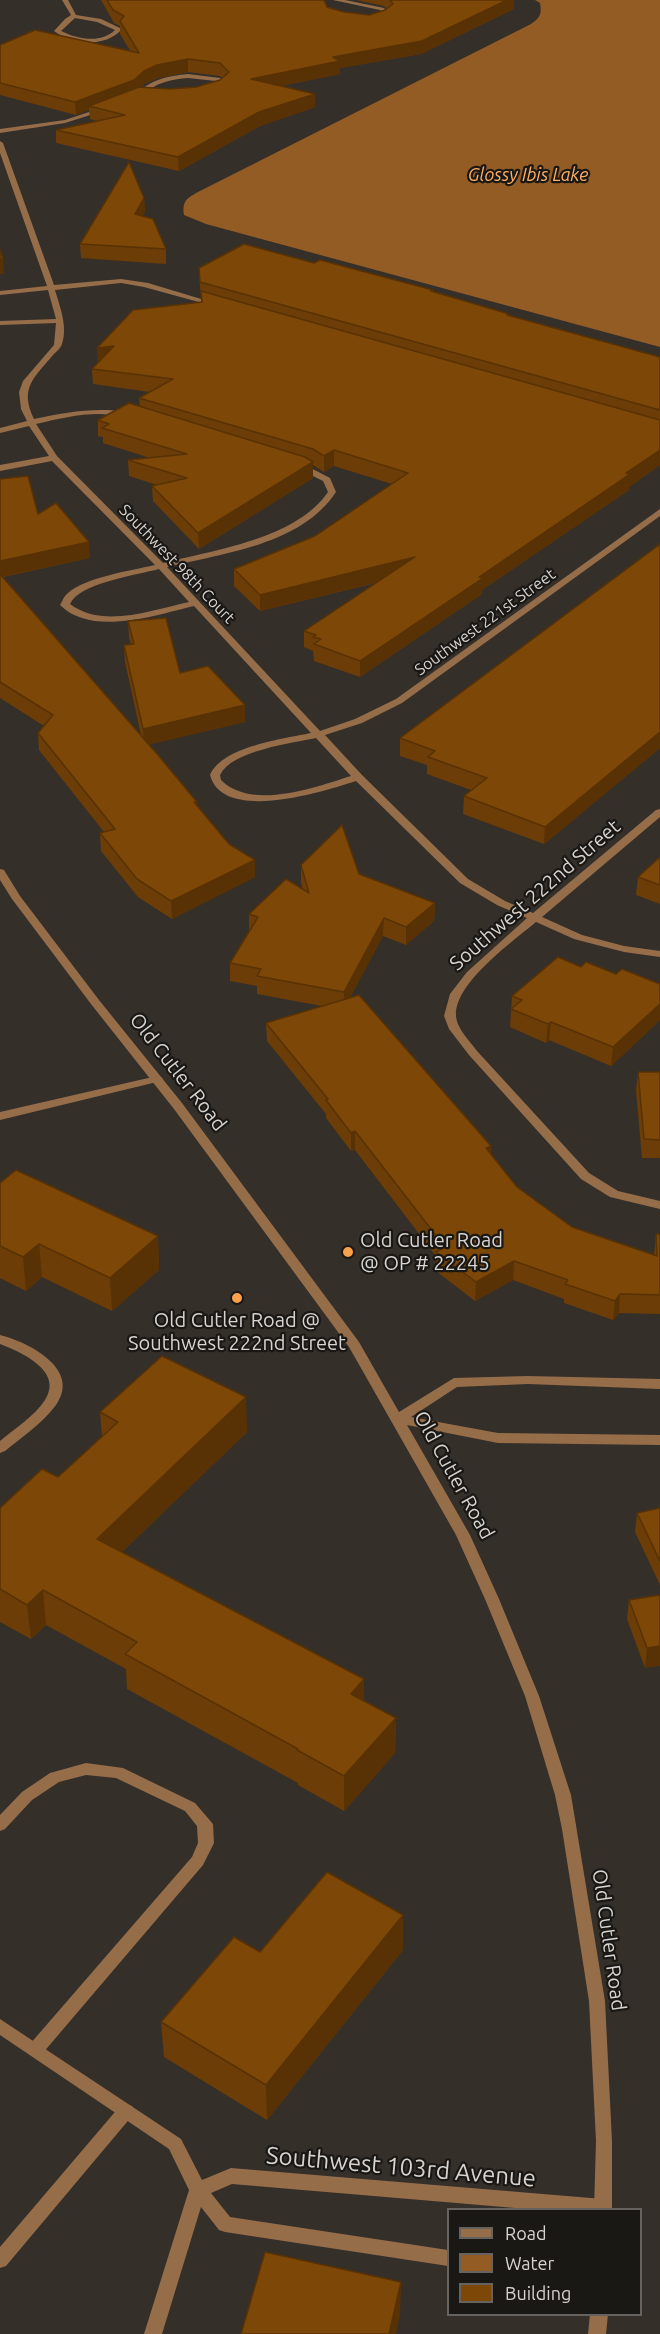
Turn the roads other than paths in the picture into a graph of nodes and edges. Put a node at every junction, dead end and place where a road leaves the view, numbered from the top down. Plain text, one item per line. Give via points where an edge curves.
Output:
1 (65, 0) edge
2 (336, 0) edge
3 (74, 16) junction
4 (370, 23) edge
5 (138, 96) junction
6 (129, 99) edge
7 (111, 106) edge
8 (0, 131) edge
9 (0, 143) edge
10 (11, 174) junction
11 (0, 175) edge
12 (51, 287) junction
13 (0, 293) edge
14 (221, 306) edge
15 (60, 321) junction
16 (0, 323) edge
17 (136, 415) edge
18 (32, 423) junction
19 (0, 431) edge
20 (54, 458) junction
21 (294, 463) edge
22 (0, 468) edge
23 (660, 512) edge
24 (161, 566) junction
25 (196, 603) junction
26 (317, 734) junction
27 (358, 777) junction
28 (660, 812) edge
29 (0, 872) edge
30 (0, 894) edge
31 (16, 897) junction
32 (534, 919) junction
33 (660, 954) edge
34 (157, 1079) junction
35 (0, 1116) edge
36 (660, 1205) edge
37 (0, 1339) edge
38 (660, 1384) edge
39 (398, 1419) junction
40 (660, 1440) edge
41 (0, 1449) edge
42 (0, 1825) edge
43 (0, 2026) edge
44 (36, 2049) junction
45 (126, 2111) junction
46 (198, 2190) junction
47 (603, 2208) edge
48 (447, 2258) edge
49 (0, 2260) edge
50 (599, 2316) edge
51 (153, 2334) edge
52 (597, 2334) edge

1 - 3 street
2 - 4 street via 382,9 388,15 380,22
3 - 3 street via 57,31 77,39 96,39 112,36 119,29 99,20
5 - 5 street via 202,95 224,85 218,79 177,77 142,90
5 - 6 street
7 - 8 street via 68,123
9 - 10 street, Southwest 98th Court
10 - 11 street
10 - 12 street, Southwest 98th Court
12 - 13 street
12 - 14 street via 133,282
12 - 15 street, Southwest 98th Court
15 - 16 street
15 - 18 street, Southwest 98th Court via 58,345 23,392
17 - 18 street via 87,412
18 - 19 street
18 - 20 street, Southwest 98th Court
20 - 22 street
20 - 24 street, Southwest 98th Court
21 - 24 street via 327,480 332,492 320,507 282,531 250,544
23 - 26 street, Southwest 221st Street via 420,688 356,723
24 - 25 street, Southwest 98th Court
24 - 25 street via 77,590 65,605 81,616 104,620
25 - 26 street, Southwest 98th Court
26 - 27 street, Southwest 98th Court
26 - 27 street, Southwest 221st Street via 237,756 219,768 217,783 240,795 274,798
27 - 32 street, Southwest 98th Court via 464,881
28 - 32 street, Southwest 222nd Street
29 - 31 street, Old Cutler Road
30 - 31 street
31 - 34 street, Old Cutler Road
32 - 33 street, Southwest 98th Court via 595,942
32 - 36 street, Southwest 222nd Street via 471,974 454,996 450,1016 455,1029 574,1165 598,1186 628,1199
34 - 35 street
34 - 39 street, Old Cutler Road via 348,1336
37 - 41 street via 45,1360 55,1376 56,1389 52,1401
38 - 39 street via 528,1380 454,1383
39 - 40 street via 498,1438
39 - 47 street, Old Cutler Road via 463,1534 492,1599 532,1696 563,1795 597,2001 604,2131
42 - 44 street via 27,1796 55,1777 86,1769 118,1772 190,1807 206,1824 206,1843 198,1861
43 - 44 street
44 - 45 street
45 - 46 street via 175,2144
45 - 49 street
46 - 47 street, Southwest 103rd Avenue via 231,2176
46 - 48 street via 225,2224
46 - 51 street
50 - 52 street

